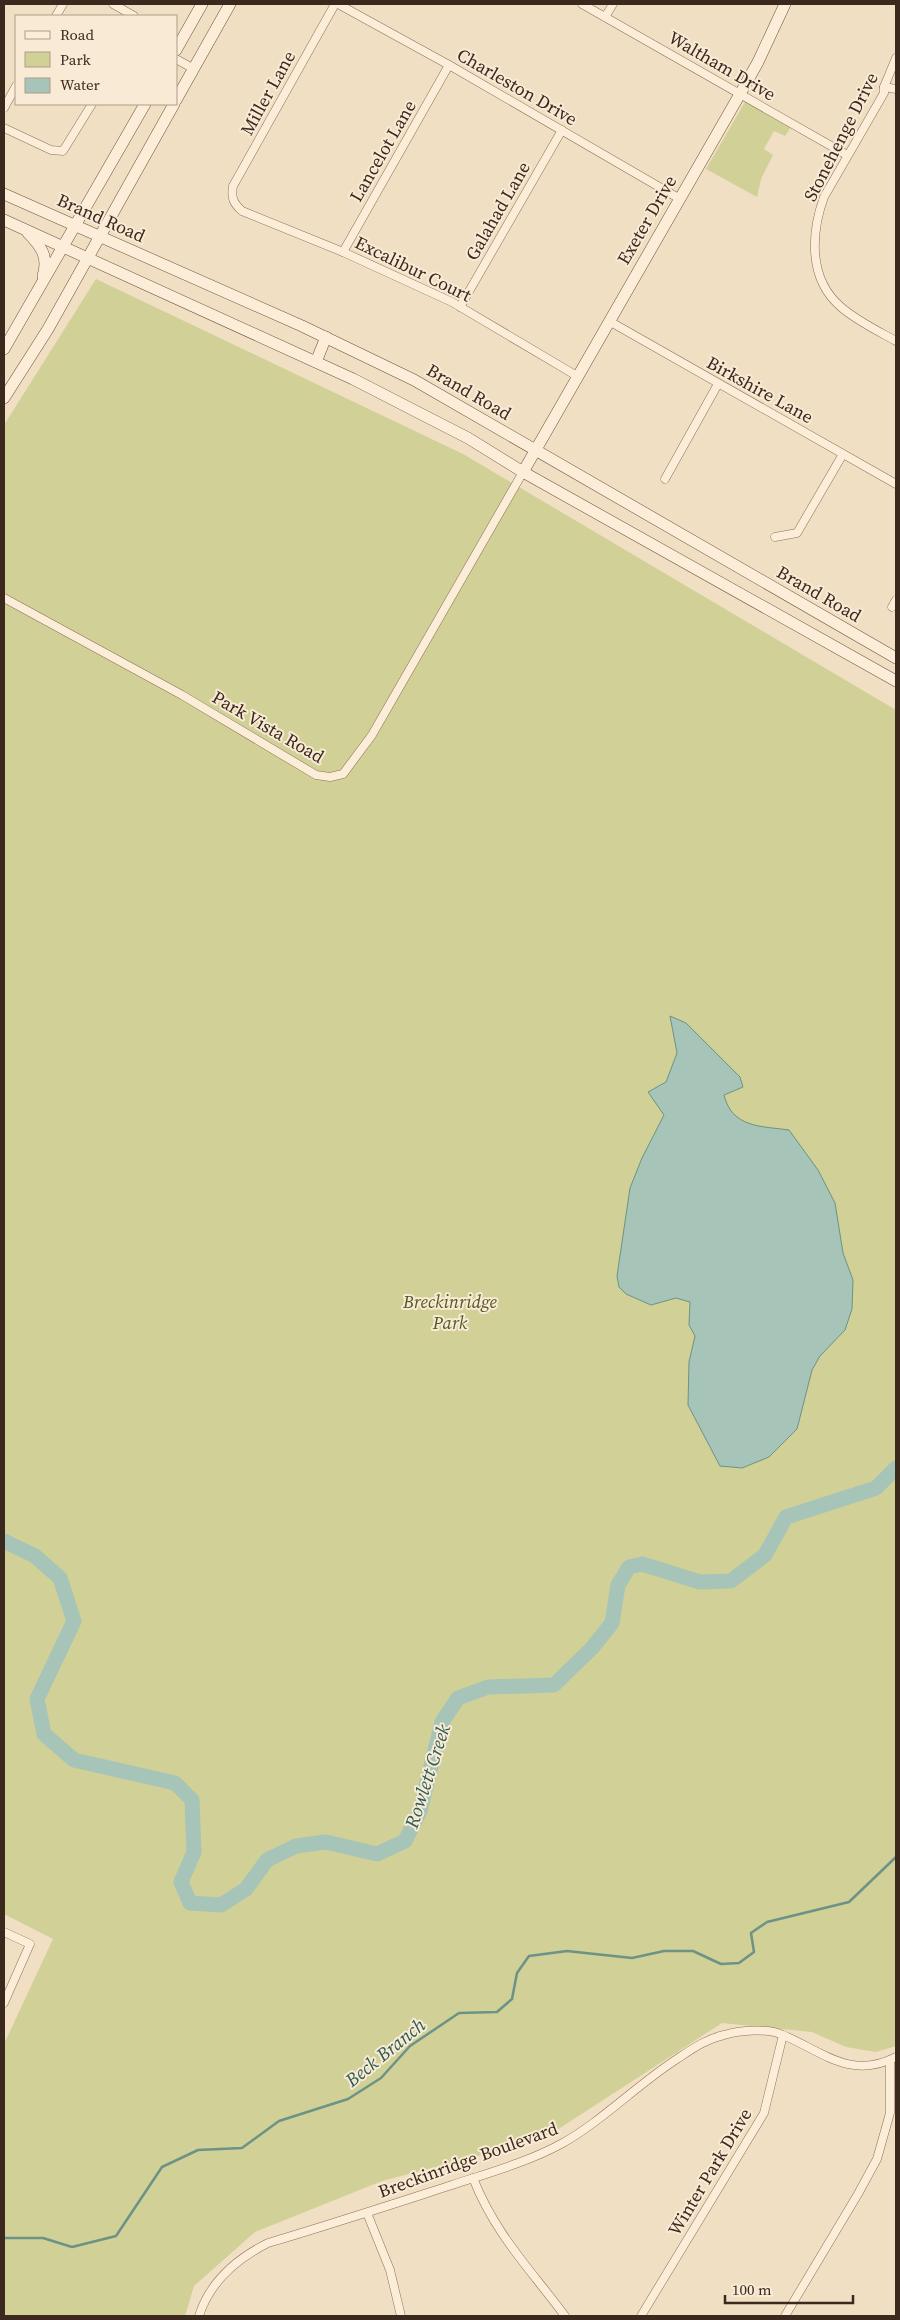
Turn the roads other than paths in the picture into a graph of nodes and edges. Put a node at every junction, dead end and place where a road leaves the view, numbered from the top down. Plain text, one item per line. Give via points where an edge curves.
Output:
1 (63, 4) edge
2 (113, 4) edge
3 (202, 4) edge
4 (230, 4) edge
5 (336, 4) edge
6 (582, 4) edge
7 (613, 4) edge
8 (785, 4) edge
9 (57, 15) edge
10 (132, 15) edge
11 (605, 17) junction
12 (178, 46) edge
13 (896, 58) edge
14 (178, 60) edge
15 (449, 65) junction
16 (194, 69) junction
17 (884, 87) junction
18 (15, 88) edge
19 (896, 89) edge
20 (740, 94) junction
21 (178, 97) edge
22 (91, 105) edge
23 (144, 105) edge
24 (173, 105) edge
25 (4, 108) edge
26 (4, 128) edge
27 (562, 130) junction
28 (847, 155) junction
29 (4, 194) edge
30 (680, 198) junction
31 (232, 199) joint
32 (4, 220) edge
33 (74, 226) junction
34 (23, 228) junction
35 (100, 237) junction
36 (63, 246) junction
37 (343, 252) junction
38 (88, 258) junction
39 (41, 286) junction
40 (460, 307) junction
41 (609, 321) junction
42 (326, 338) junction
43 (896, 341) edge
44 (4, 350) edge
45 (316, 362) junction
46 (577, 376) junction
47 (718, 384) junction
48 (4, 398) edge
49 (534, 451) junction
50 (844, 454) junction
51 (522, 472) junction
52 (665, 479) dead end
53 (896, 484) edge
54 (775, 537) dead end
55 (4, 598) edge
56 (896, 658) edge
57 (896, 682) edge
58 (4, 1932) edge
59 (4, 2002) edge
60 (783, 2035) junction
61 (893, 2059) edge
62 (893, 2114) edge
63 (473, 2178) junction
64 (367, 2213) junction
65 (199, 2316) edge
66 (401, 2316) edge
67 (565, 2316) edge
68 (641, 2316) edge
69 (784, 2316) edge

1 - 9 street
2 - 10 street
3 - 12 main road
4 - 16 main road
5 - 15 street, Charleston Drive
5 - 31 street, Miller Lane via 233,186
6 - 11 street, Waltham Drive
7 - 11 street
8 - 20 main road, Exeter Drive
11 - 20 street, Waltham Drive
13 - 17 street, Stonehenge Drive
14 - 16 street
15 - 27 street, Charleston Drive
15 - 37 street, Lancelot Lane
16 - 21 main road
17 - 19 street
17 - 28 street, Stonehenge Drive via 884,93
18 - 25 street
20 - 28 street, Waltham Drive
20 - 30 main road, Exeter Drive
22 - 26 street via 66,149 59,152
23 - 33 main road
24 - 35 main road
27 - 30 street, Charleston Drive
27 - 40 street, Galahad Lane
28 - 43 street, Stonehenge Drive via 817,215 815,259 824,285 840,306
29 - 33 main road, Brand Road
30 - 41 main road, Exeter Drive
31 - 37 street, Excalibur Court via 242,211
32 - 34 main road
33 - 35 main road, Brand Road
33 - 36 main road
34 - 36 main road
34 - 39 main road via 44,253
35 - 38 main road
35 - 42 main road, Brand Road
36 - 38 main road
36 - 39 main road
37 - 40 street, Excalibur Court
38 - 45 main road
38 - 48 main road
39 - 44 main road
40 - 46 street, Excalibur Court
41 - 46 main road, Exeter Drive
41 - 47 street, Birkshire Lane
42 - 45 main road
42 - 49 main road, Brand Road via 414,380
45 - 51 main road via 468,438
46 - 49 main road, Exeter Drive
47 - 50 street, Birkshire Lane
47 - 52 street
49 - 51 main road, Exeter Drive
49 - 56 main road, Brand Road
50 - 53 street, Birkshire Lane
50 - 54 street via 797,533
51 - 55 street, Park Vista Road via 376,728 343,774 330,777 316,775 182,695
51 - 57 main road
58 - 59 street via 30,1944
60 - 61 street, Breckinridge Boulevard via 847,2065
60 - 63 street, Breckinridge Boulevard via 741,2032 710,2039 656,2072 563,2143
60 - 68 street, Winter Park Drive via 764,2113
61 - 62 street
62 - 69 street via 868,2177
63 - 64 street, Breckinridge Boulevard
63 - 67 street via 497,2227
64 - 65 street, Breckinridge Boulevard via 268,2243 249,2252 221,2276
64 - 66 street via 390,2270

